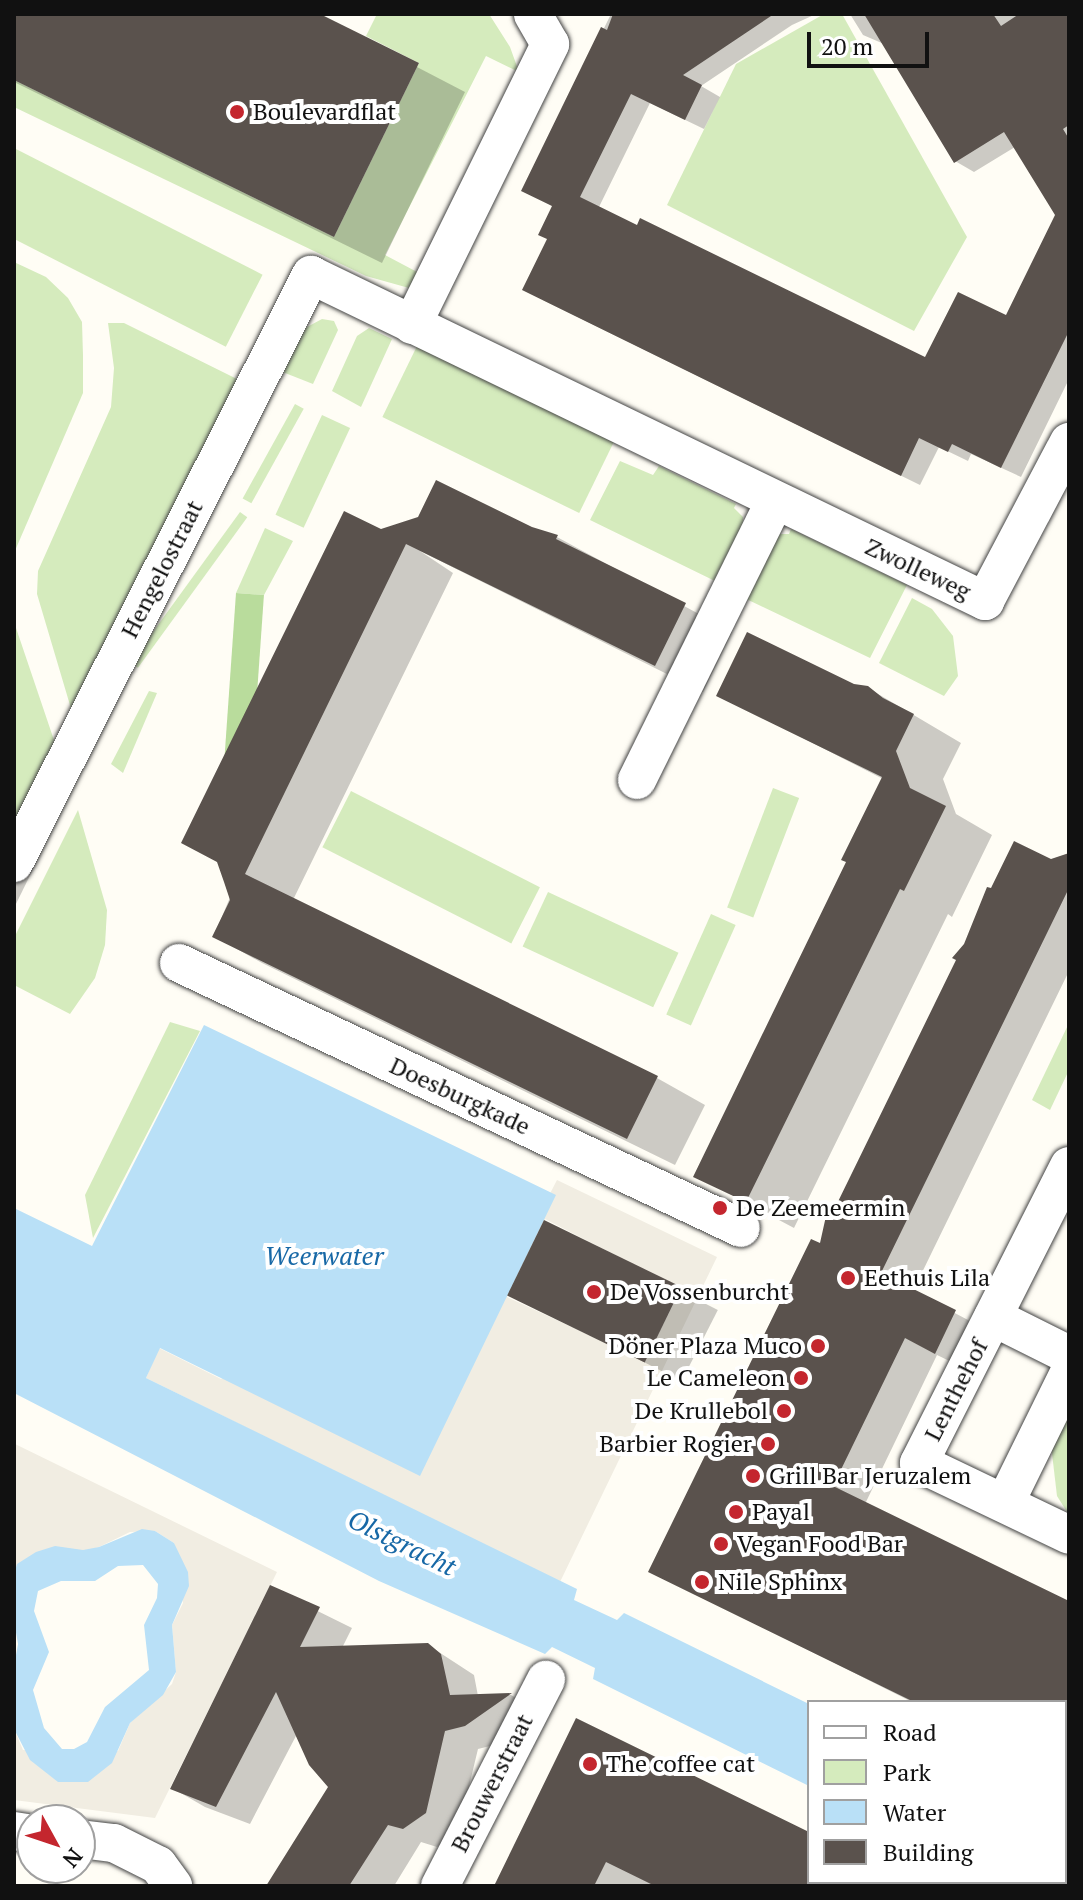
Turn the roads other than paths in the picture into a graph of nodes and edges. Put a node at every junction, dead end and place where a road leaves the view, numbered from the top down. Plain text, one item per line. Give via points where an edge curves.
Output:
1 (533, 14) edge
2 (311, 275) joint
3 (412, 325) junction
4 (1069, 442) edge
5 (775, 501) junction
6 (637, 780) dead end
7 (14, 863) edge
8 (179, 963) dead end
9 (1069, 1166) edge
10 (741, 1228) dead end
11 (993, 1317) junction
12 (1069, 1355) edge
13 (1069, 1373) edge
14 (1005, 1503) junction
15 (1069, 1535) edge
16 (546, 1680) dead end
17 (96, 1841) edge
18 (173, 1886) edge
19 (440, 1886) edge

1 - 3 street via 550,44
2 - 3 street, Zwolleweg
2 - 7 street, Hengelostraat
3 - 5 street, Zwolleweg
4 - 5 street, Zwolleweg via 985,601
5 - 6 street
8 - 10 street, Doesburgkade
9 - 11 street, Lenthehof
11 - 12 street, Lenthehof
11 - 14 street, Lenthehof via 919,1463
13 - 14 street
14 - 15 street, Lenthehof
16 - 19 street, Brouwerstraat
17 - 18 street via 114,1843 158,1865

